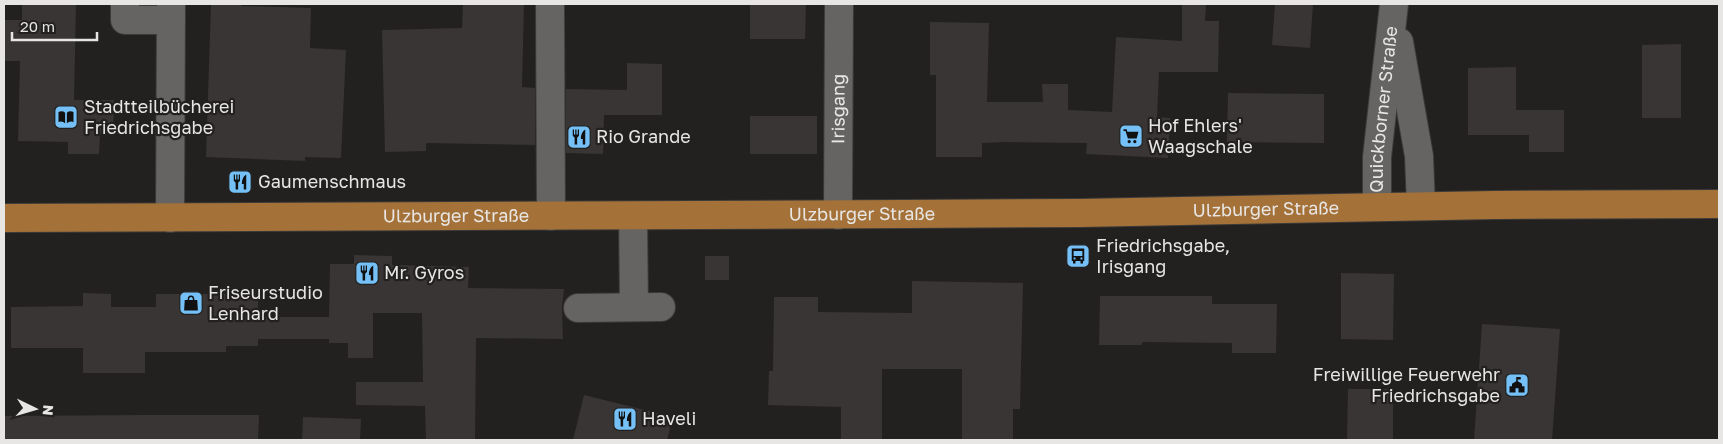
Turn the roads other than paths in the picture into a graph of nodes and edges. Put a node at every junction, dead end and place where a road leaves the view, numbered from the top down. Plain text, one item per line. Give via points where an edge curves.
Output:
1 (125, 4) edge
2 (550, 4) edge
3 (839, 4) edge
4 (1394, 9) edge
5 (171, 12) edge
6 (1719, 204) edge
7 (1421, 206) junction
8 (1377, 207) junction
9 (838, 215) junction
10 (551, 216) junction
11 (633, 216) junction
12 (4, 218) edge
13 (170, 218) junction
14 (634, 307) junction
15 (661, 307) dead end
16 (578, 308) dead end

1 - 5 street via 125,20
2 - 10 street
3 - 9 street, Irisgang
4 - 7 street, Quickborner Straße via 1419,156
4 - 8 street, Quickborner Straße via 1378,151
5 - 13 street
6 - 7 main road, Ulzburger Straße
7 - 8 main road, Ulzburger Straße
8 - 9 main road, Ulzburger Straße
9 - 11 main road, Ulzburger Straße
10 - 11 main road, Ulzburger Straße
10 - 13 main road, Ulzburger Straße
11 - 14 street
12 - 13 main road, Ulzburger Straße
14 - 15 street
14 - 16 street

